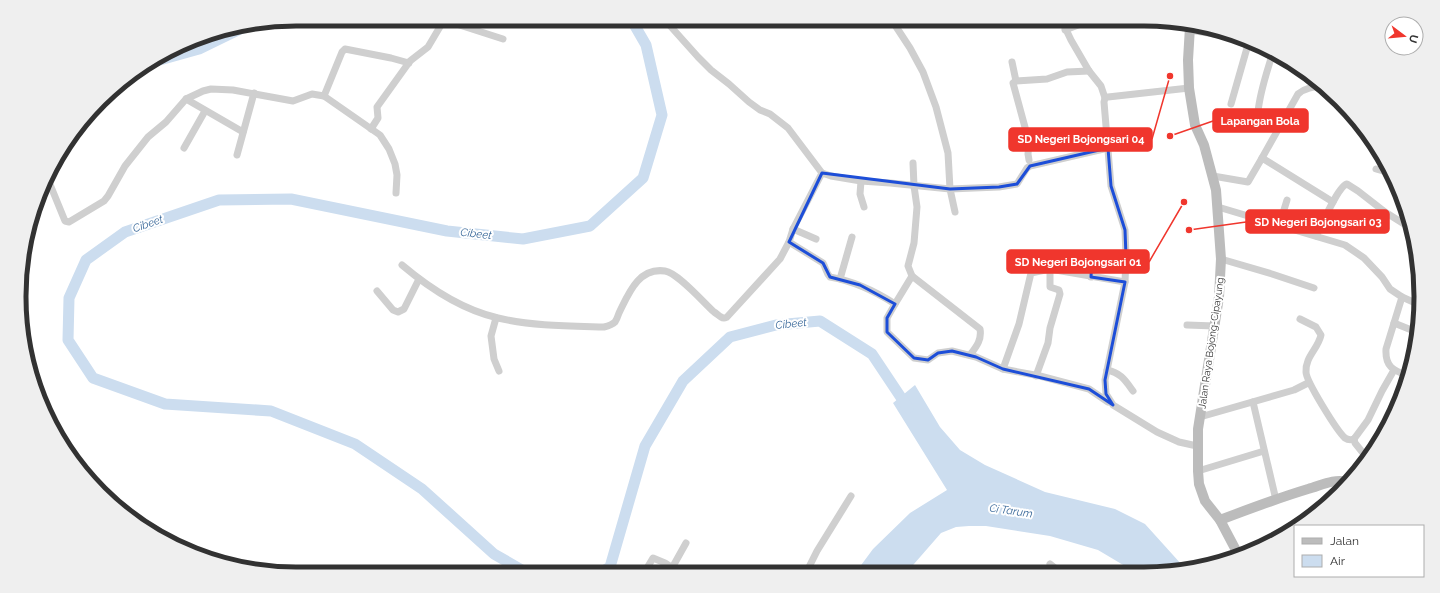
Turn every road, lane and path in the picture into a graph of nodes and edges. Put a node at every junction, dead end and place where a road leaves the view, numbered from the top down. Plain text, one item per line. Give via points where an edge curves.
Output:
1 (440, 26) edge
2 (463, 26) edge
3 (670, 26) edge
4 (896, 26) edge
5 (1064, 26) edge
6 (1076, 26) edge
7 (1065, 30) junction
8 (1190, 30) edge
9 (503, 39) dead end
10 (1247, 47) edge
11 (1271, 58) edge
12 (1012, 62) dead end
13 (409, 63) junction
14 (1089, 72) junction
15 (1016, 81) junction
16 (1314, 87) edge
17 (1189, 88) junction
18 (254, 93) junction
19 (324, 96) junction
20 (1105, 98) junction
21 (186, 99) junction
22 (1231, 104) dead end
23 (205, 111) junction
24 (1258, 112) dead end
25 (371, 129) junction
26 (243, 132) junction
27 (184, 148) dead end
28 (1108, 148) junction
29 (237, 155) dead end
30 (1262, 158) junction
31 (1029, 160) dead end
32 (914, 163) dead end
33 (1376, 169) dead end
34 (1383, 171) edge
35 (822, 173) junction
36 (1213, 176) junction
37 (861, 181) junction
38 (50, 186) edge
39 (914, 186) junction
40 (950, 189) junction
41 (396, 193) dead end
42 (1287, 200) dead end
43 (1333, 202) junction
44 (864, 207) dead end
45 (1218, 207) junction
46 (954, 212) dead end
47 (1404, 224) edge
48 (1279, 226) junction
49 (793, 229) junction
50 (1316, 236) junction
51 (852, 237) dead end
52 (816, 239) dead end
53 (789, 242) junction
54 (1016, 254) dead end
55 (1092, 255) junction
56 (1126, 256) junction
57 (1221, 259) junction
58 (402, 265) dead end
59 (1050, 269) junction
60 (912, 276) junction
61 (1091, 277) junction
62 (419, 279) junction
63 (840, 279) junction
64 (1125, 282) junction
65 (1314, 288) dead end
66 (377, 291) dead end
67 (1402, 297) junction
68 (1414, 302) edge
69 (895, 304) junction
70 (496, 318) junction
71 (1300, 319) dead end
72 (1394, 323) junction
73 (1187, 325) dead end
74 (1215, 326) junction
75 (1412, 330) edge
76 (970, 355) junction
77 (1003, 369) junction
78 (1107, 370) junction
79 (1394, 370) junction
80 (499, 371) dead end
81 (1403, 374) edge
82 (1036, 376) junction
83 (1308, 383) junction
84 (1133, 390) dead end
85 (1254, 402) junction
86 (1113, 405) junction
87 (1200, 417) junction
88 (1354, 439) junction
89 (1197, 446) junction
90 (1264, 450) junction
91 (1363, 453) edge
92 (1198, 470) junction
93 (1342, 481) edge
94 (851, 496) dead end
95 (1276, 500) junction
96 (1220, 520) junction
97 (686, 543) dead end
98 (1236, 550) edge
99 (1050, 564) dead end
100 (648, 567) edge
101 (671, 567) edge
102 (673, 567) edge
103 (809, 567) edge
104 (1054, 567) edge

1 - 13 street via 428,47
2 - 9 street
3 - 35 street via 711,70 749,102 788,128
4 - 40 street via 923,72 936,107 948,153
5 - 7 street
6 - 7 street
7 - 14 street
8 - 17 street, Jalan Raya Bojong-Cipayung
10 - 22 street
11 - 24 street
12 - 15 street
13 - 19 street via 345,49
13 - 25 street via 378,107 378,118
14 - 15 street via 1067,72 1047,78
14 - 20 street via 1101,86
15 - 31 street via 1013,85 1029,142
16 - 30 street via 1298,94
17 - 20 street
17 - 36 street, Jalan Raya Bojong-Cipayung via 1195,125
18 - 19 street via 293,100 312,94
18 - 21 street via 211,89
18 - 26 street
19 - 25 street
20 - 28 street
21 - 23 street
21 - 38 street via 166,122 148,137 125,166 104,201 69,222 65,221
23 - 26 street
23 - 27 street
25 - 41 street via 380,135 395,164
26 - 29 street
28 - 40 street via 1030,166 1014,185
28 - 56 street via 1112,186 1125,230
30 - 36 street via 1248,182
30 - 43 street
32 - 39 street
33 - 34 street
35 - 37 street
35 - 49 street
36 - 45 street, Jalan Raya Bojong-Cipayung
37 - 39 street
37 - 44 street via 860,194
39 - 40 street
39 - 60 street via 917,214 908,266
40 - 46 street
42 - 48 street
43 - 47 street via 1344,185 1349,185
43 - 50 street
45 - 48 street
45 - 57 street, Jalan Raya Bojong-Cipayung
48 - 50 street
49 - 52 street
49 - 53 street
50 - 67 street via 1350,248 1364,258 1390,289
51 - 63 street
53 - 63 street via 823,263 830,277
53 - 70 street via 780,259 724,318 670,273 664,271 651,272 637,281 615,321 604,327 548,325
54 - 55 street
55 - 56 street
55 - 61 street
56 - 64 street
57 - 65 street
57 - 74 street, Jalan Raya Bojong-Cipayung
58 - 62 street
59 - 61 street
59 - 77 street via 1031,273
59 - 82 street via 1050,287 1060,290 1060,294 1048,343
60 - 69 street
60 - 76 street via 980,329 978,344
61 - 64 street
62 - 66 street via 404,308 398,312 393,310
62 - 70 street via 469,308
63 - 69 street via 860,285
64 - 78 street
67 - 68 street
67 - 72 street
69 - 76 street via 887,318 888,332 914,358 928,360 938,353 952,350
70 - 80 street via 491,336 492,352
71 - 83 street via 1316,327 1321,336 1306,366
72 - 75 street
72 - 79 street via 1386,349 1388,363
73 - 74 street
74 - 87 street, Jalan Raya Bojong-Cipayung
76 - 77 street
77 - 82 street
78 - 84 street via 1115,372
78 - 86 street via 1106,394
79 - 81 street
79 - 88 street via 1368,420
82 - 86 street via 1089,389
83 - 85 street
83 - 88 street via 1344,436 1350,440
85 - 87 street
85 - 90 street
86 - 89 street via 1168,437
87 - 89 street, Jalan Raya Bojong-Cipayung
88 - 91 street
89 - 92 street, Jalan Raya Bojong-Cipayung
90 - 92 street
90 - 95 street
92 - 96 street, Jalan Raya Bojong-Cipayung via 1199,484 1205,501
93 - 95 street
94 - 103 street
95 - 96 street
96 - 98 street, Jalan Raya Bojong-Cipayung
97 - 102 street
99 - 104 street
100 - 101 street via 654,558

